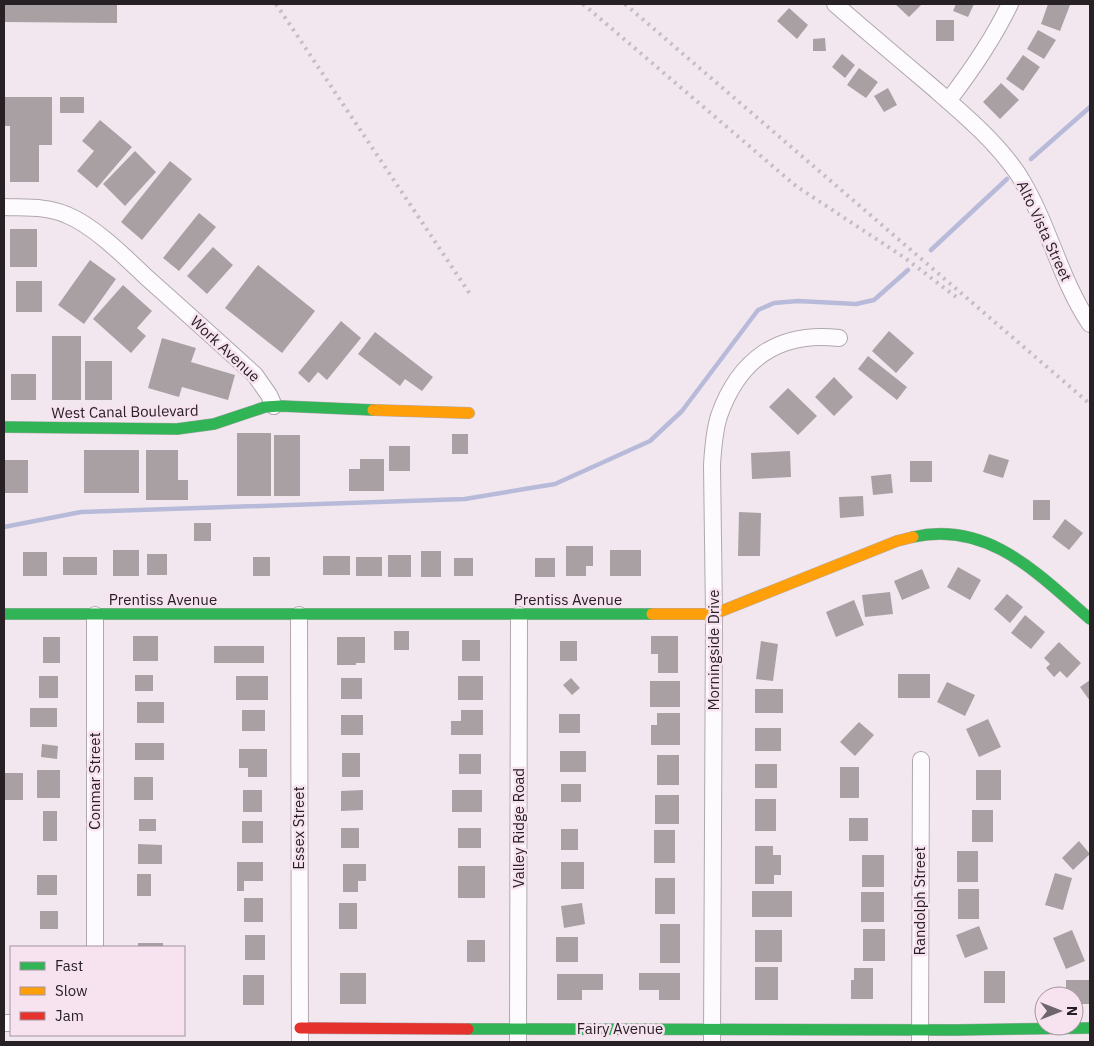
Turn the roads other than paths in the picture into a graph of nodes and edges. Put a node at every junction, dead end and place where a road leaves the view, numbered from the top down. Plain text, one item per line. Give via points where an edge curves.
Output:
1 (835, 4) edge
2 (1010, 4) edge
3 (948, 101) junction
4 (4, 207) edge
5 (1090, 324) edge
6 (839, 338) dead end
7 (274, 406) junction
8 (469, 413) dead end
9 (4, 427) edge
10 (4, 614) edge
11 (299, 614) junction
12 (714, 614) junction
13 (95, 615) junction
14 (519, 615) junction
15 (1090, 619) edge
16 (921, 760) dead end
17 (95, 946) edge
18 (1090, 1028) edge
19 (300, 1035) edge
20 (518, 1035) edge
21 (713, 1036) edge
22 (920, 1036) edge

1 - 3 street, Alto Vista Street
2 - 3 street via 980,58
3 - 5 street, Alto Vista Street via 963,113 1017,173
4 - 7 street, Work Avenue via 56,210 79,220 255,375
6 - 12 street, Morningside Drive via 800,338 763,353 750,364 727,397 718,417 712,465
7 - 8 street
7 - 9 street, West Canal Boulevard via 214,424 177,429
10 - 13 street, Prentiss Avenue
11 - 13 street, Prentiss Avenue
11 - 14 street, Prentiss Avenue
11 - 19 street, Essex Street
12 - 14 street, Prentiss Avenue
12 - 15 street, Prentiss Avenue via 897,541 942,532 973,536 1003,549
12 - 21 street, Morningside Drive
13 - 17 street, Conmar Street
14 - 20 street, Valley Ridge Road
16 - 22 street, Randolph Street
18 - 22 street, Fairy Avenue
19 - 20 street, Fairy Avenue
20 - 21 street, Fairy Avenue
21 - 22 street, Fairy Avenue

